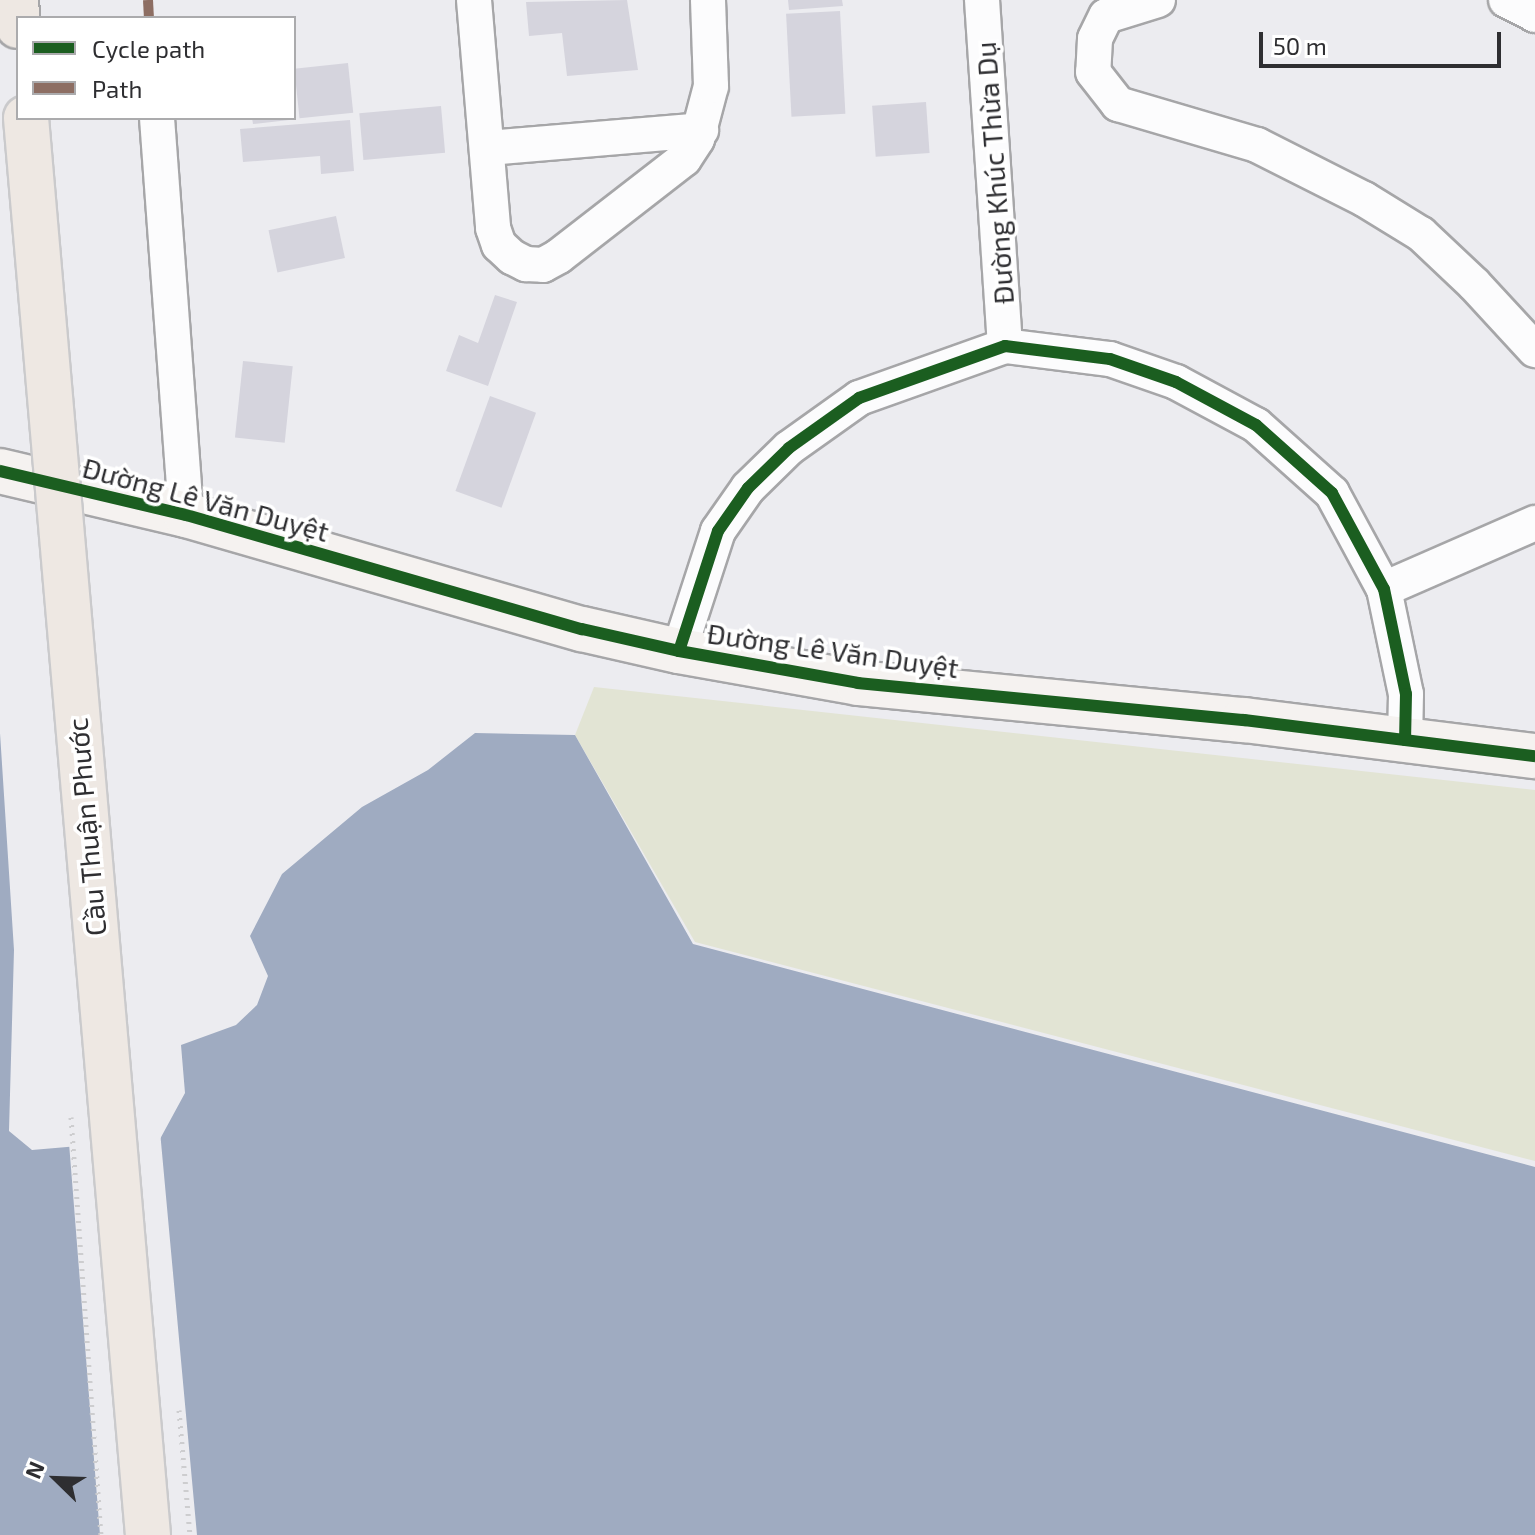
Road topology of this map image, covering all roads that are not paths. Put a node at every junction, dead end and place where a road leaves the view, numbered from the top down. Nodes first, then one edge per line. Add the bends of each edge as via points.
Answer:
1 (474, 0) edge
2 (708, 0) edge
3 (982, 0) edge
4 (1158, 0) edge
5 (1506, 0) edge
6 (1535, 15) edge
7 (26, 120) edge
8 (157, 120) edge
9 (701, 130) junction
10 (488, 148) junction
11 (1005, 346) junction
12 (1535, 350) edge
13 (0, 471) edge
14 (186, 515) junction
15 (1535, 523) edge
16 (1384, 589) junction
17 (679, 651) junction
18 (1405, 740) junction
19 (1535, 756) edge
20 (148, 1535) edge

1 - 10 street
2 - 9 street via 711,86
3 - 11 street, Đường Khúc Thừa Dụ
4 - 12 street via 1106,16 1095,39 1093,72 1118,104 1257,145 1364,199 1421,234
5 - 6 street
7 - 20 main road, Cầu Thuận Phước, bridge
8 - 14 street
9 - 10 street
9 - 10 street via 684,159 543,265 526,264 499,245 493,228
11 - 16 street via 1110,359 1176,382 1256,425 1332,493
11 - 17 street via 859,398 789,448 748,488 718,531
13 - 14 street, Đường Lê Văn Duyệt
14 - 17 street, Đường Lê Văn Duyệt via 582,629
15 - 16 street
16 - 18 street via 1406,694
17 - 18 street, Đường Lê Văn Duyệt via 858,683
18 - 19 street, Đường Lê Văn Duyệt

